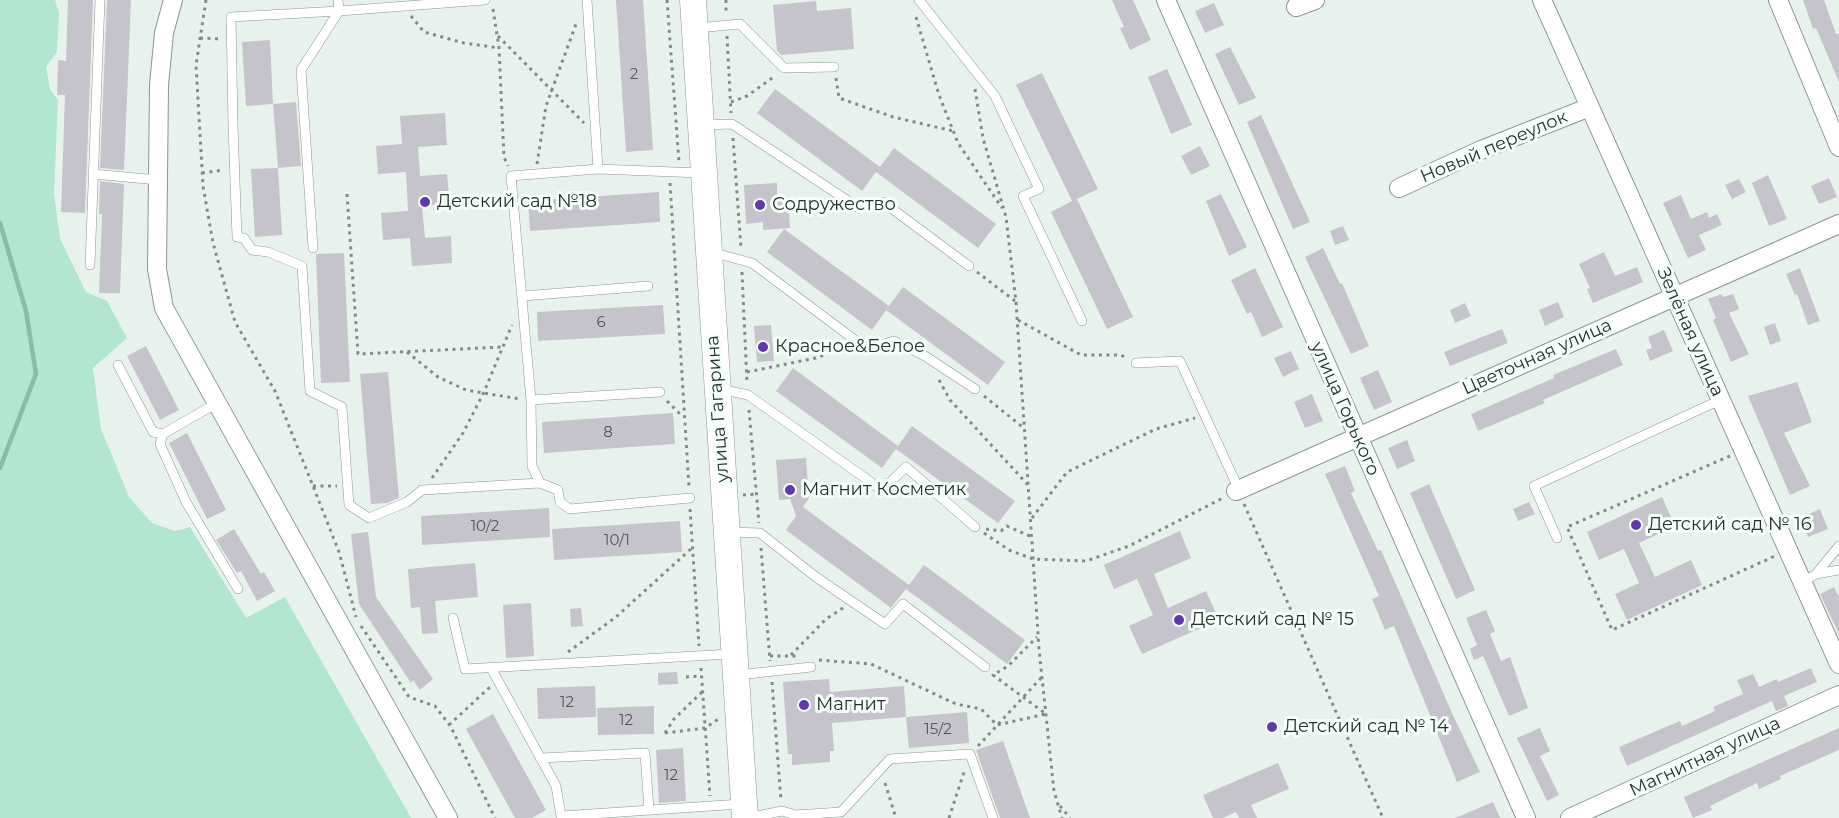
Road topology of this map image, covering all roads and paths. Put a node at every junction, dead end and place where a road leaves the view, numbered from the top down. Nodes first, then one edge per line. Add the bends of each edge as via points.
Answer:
1 (100, 0) edge
2 (173, 0) edge
3 (207, 0) edge
4 (338, 0) edge
5 (485, 0) edge
6 (491, 0) edge
7 (587, 0) edge
8 (667, 0) edge
9 (693, 0) edge
10 (919, 0) edge
11 (1166, 0) edge
12 (1315, 0) edge
13 (1542, 0) edge
14 (1778, 0) edge
15 (403, 6) junction
16 (1296, 8) dead end
17 (339, 11) junction
18 (915, 11) dead end
19 (579, 19) dead end
20 (727, 26) junction
21 (694, 28) junction
22 (497, 35) junction
23 (200, 38) junction
24 (232, 39) junction
25 (499, 48) junction
26 (971, 66) junction
27 (784, 68) junction
28 (834, 68) joint
29 (551, 89) junction
30 (730, 102) junction
31 (1590, 107) junction
32 (732, 124) junction
33 (700, 126) junction
34 (953, 131) junction
35 (596, 135) junction
36 (1839, 147) edge
37 (235, 169) junction
38 (598, 169) junction
39 (202, 173) junction
40 (691, 173) junction
41 (93, 174) junction
42 (536, 174) junction
43 (511, 176) junction
44 (158, 180) junction
45 (1399, 188) dead end
46 (347, 194) dead end
47 (1005, 212) junction
48 (1839, 224) edge
49 (313, 248) dead end
50 (708, 251) junction
51 (742, 260) junction
52 (90, 264) dead end
53 (969, 266) joint
54 (648, 286) dead end
55 (524, 296) junction
56 (1674, 297) junction
57 (1016, 302) junction
58 (1018, 320) junction
59 (1082, 321) dead end
60 (858, 343) junction
61 (502, 347) junction
62 (406, 352) junction
63 (925, 356) junction
64 (1136, 363) joint
65 (118, 365) dead end
66 (747, 372) junction
67 (717, 389) junction
68 (975, 389) joint
69 (660, 392) joint
70 (483, 394) junction
71 (748, 394) junction
72 (531, 400) junction
73 (1720, 400) junction
74 (217, 403) junction
75 (1205, 415) junction
76 (683, 417) dead end
77 (1025, 429) junction
78 (163, 434) junction
79 (1358, 438) junction
80 (1737, 453) dead end
81 (540, 483) junction
82 (313, 486) junction
83 (1029, 486) junction
84 (348, 487) junction
85 (422, 490) junction
86 (1237, 490) junction
87 (690, 498) dead end
88 (1031, 519) junction
89 (975, 526) junction
90 (726, 532) junction
91 (760, 532) junction
92 (1032, 537) junction
93 (1557, 538) dead end
94 (1839, 546) edge
95 (693, 547) dead end
96 (1782, 553) dead end
97 (1033, 559) junction
98 (1839, 570) edge
99 (1810, 578) junction
100 (238, 590) dead end
101 (852, 602) junction
102 (453, 618) dead end
103 (1038, 636) junction
104 (1834, 639) edge
105 (791, 655) junction
106 (770, 656) junction
107 (804, 657) dead end
108 (811, 663) joint
109 (558, 664) junction
110 (735, 664) junction
111 (1839, 664) edge
112 (985, 667) dead end
113 (491, 668) junction
114 (771, 670) junction
115 (701, 676) dead end
116 (686, 677) dead end
117 (1042, 677) junction
118 (498, 680) junction
119 (703, 691) dead end
120 (1839, 695) edge
121 (1023, 698) junction
122 (1046, 714) junction
123 (723, 716) dead end
124 (449, 725) junction
125 (998, 725) junction
126 (970, 754) junction
127 (540, 758) junction
128 (880, 769) junction
129 (1060, 806) junction
130 (649, 810) junction
131 (782, 811) junction
132 (746, 813) edge
133 (589, 816) edge
134 (796, 816) edge
135 (448, 818) edge
136 (495, 818) edge
137 (896, 818) edge
138 (949, 818) edge
139 (993, 818) edge
140 (1062, 818) edge
141 (1070, 818) edge
142 (1383, 818) edge
143 (1526, 818) edge
144 (1570, 818) edge

1 - 41 lane
2 - 44 street via 164,33 159,85
3 - 23 path
4 - 17 lane
5 - 15 lane
6 - 22 path
7 - 35 lane
8 - 40 path
9 - 21 main road, улица Гагарина
10 - 26 lane
11 - 79 street, улица Горького
12 - 16 street
13 - 31 street, Зелёная улица
14 - 36 street
15 - 17 lane
15 - 25 path via 424,32
17 - 24 lane via 231,17
17 - 49 lane via 301,70
18 - 34 path via 922,46
19 - 29 path
20 - 21 lane
20 - 27 lane via 740,24
20 - 30 path
21 - 33 main road, улица Гагарина
22 - 25 path
22 - 29 path
23 - 24 path
23 - 39 path via 196,65
24 - 37 lane
25 - 43 path via 504,157
26 - 47 path via 983,138
26 - 59 lane via 995,96 1039,189 1023,196
27 - 28 lane
27 - 30 path via 747,96
28 - 34 path via 839,98 893,117
29 - 35 path
29 - 42 path via 540,133
30 - 32 path
31 - 45 street, Новый переулок
31 - 56 street, Зелёная улица
32 - 33 lane
32 - 51 path
32 - 53 lane via 857,207 883,202
33 - 40 main road, улица Гагарина
34 - 47 path
35 - 38 lane
37 - 39 path
37 - 84 lane via 237,237 244,238 252,250 302,266 310,391 342,406
38 - 40 lane
38 - 42 lane
39 - 82 path via 213,243 235,322 274,392
40 - 50 main road, улица Гагарина
41 - 44 lane
41 - 52 lane
42 - 43 lane
43 - 55 lane
44 - 74 street via 157,269 164,308
46 - 62 path via 358,354
47 - 57 path
48 - 56 street, Цветочная улица
50 - 51 lane
50 - 67 main road, улица Гагарина
51 - 60 lane via 752,263
51 - 66 path
53 - 57 path
54 - 55 lane
55 - 61 path
55 - 72 lane
56 - 73 street, Зелёная улица
56 - 79 street, Цветочная улица
57 - 58 path
58 - 64 path via 1081,355 1121,355
58 - 77 path
60 - 63 lane via 867,350 894,341
60 - 66 path via 816,358
61 - 62 path
61 - 70 path
62 - 70 path via 438,377
63 - 68 lane
63 - 83 path via 950,400
64 - 75 lane via 1180,361
65 - 78 lane via 153,432
66 - 71 path
67 - 71 lane
67 - 90 main road, улица Гагарина
68 - 77 path
69 - 72 lane
69 - 76 path
70 - 72 path
70 - 85 path via 463,433
71 - 89 lane via 882,490 906,467
71 - 91 path
72 - 81 lane via 532,466
73 - 93 lane via 1534,486
73 - 99 street, Зелёная улица
74 - 78 lane
74 - 135 street
75 - 86 lane
75 - 88 path via 1156,429 1067,472
77 - 83 path
78 - 100 lane via 160,444 186,502
79 - 86 street, Цветочная улица
79 - 143 street, улица Горького
80 - 96 path via 1567,527 1612,630
81 - 85 lane
81 - 87 lane via 558,490 560,502 570,509
82 - 84 path
82 - 124 path via 339,552 357,619 409,697 435,706
83 - 88 path
84 - 85 lane via 349,505 369,518 406,502
86 - 97 path via 1129,546 1086,561
86 - 142 path
88 - 92 path
89 - 92 path via 1001,531 1007,526
89 - 97 path via 1009,550
90 - 91 lane
90 - 110 main road, улица Гагарина
91 - 101 lane
91 - 106 path
92 - 97 path
94 - 99 lane
95 - 109 path
97 - 103 path
98 - 99 lane
99 - 104 street, Зелёная улица
101 - 105 path via 826,619
101 - 112 lane via 885,624 903,604
102 - 113 lane via 465,669
103 - 117 path
103 - 121 path via 1008,666 993,675
104 - 111 street, Зелёная улица
105 - 106 path
105 - 107 path
106 - 114 path
108 - 114 lane
108 - 125 path via 871,664 957,704 981,709
109 - 110 lane
109 - 113 lane
110 - 114 lane
110 - 132 main road, улица Гагарина
113 - 118 lane
114 - 131 path
115 - 116 path
117 - 121 path
117 - 122 path
118 - 124 path
118 - 127 lane
119 - 123 path via 665,733 705,728
120 - 144 street, Магнитная улица
121 - 122 path
121 - 125 path
122 - 125 path
122 - 129 path via 1054,791
124 - 136 path
125 - 126 path
126 - 128 lane via 890,759
126 - 138 path
126 - 139 lane
127 - 130 lane via 645,753
127 - 133 lane via 556,786 561,816
128 - 134 lane via 841,812
128 - 137 path
129 - 140 path
129 - 141 path
130 - 132 lane
130 - 133 lane
131 - 132 lane
131 - 134 lane

